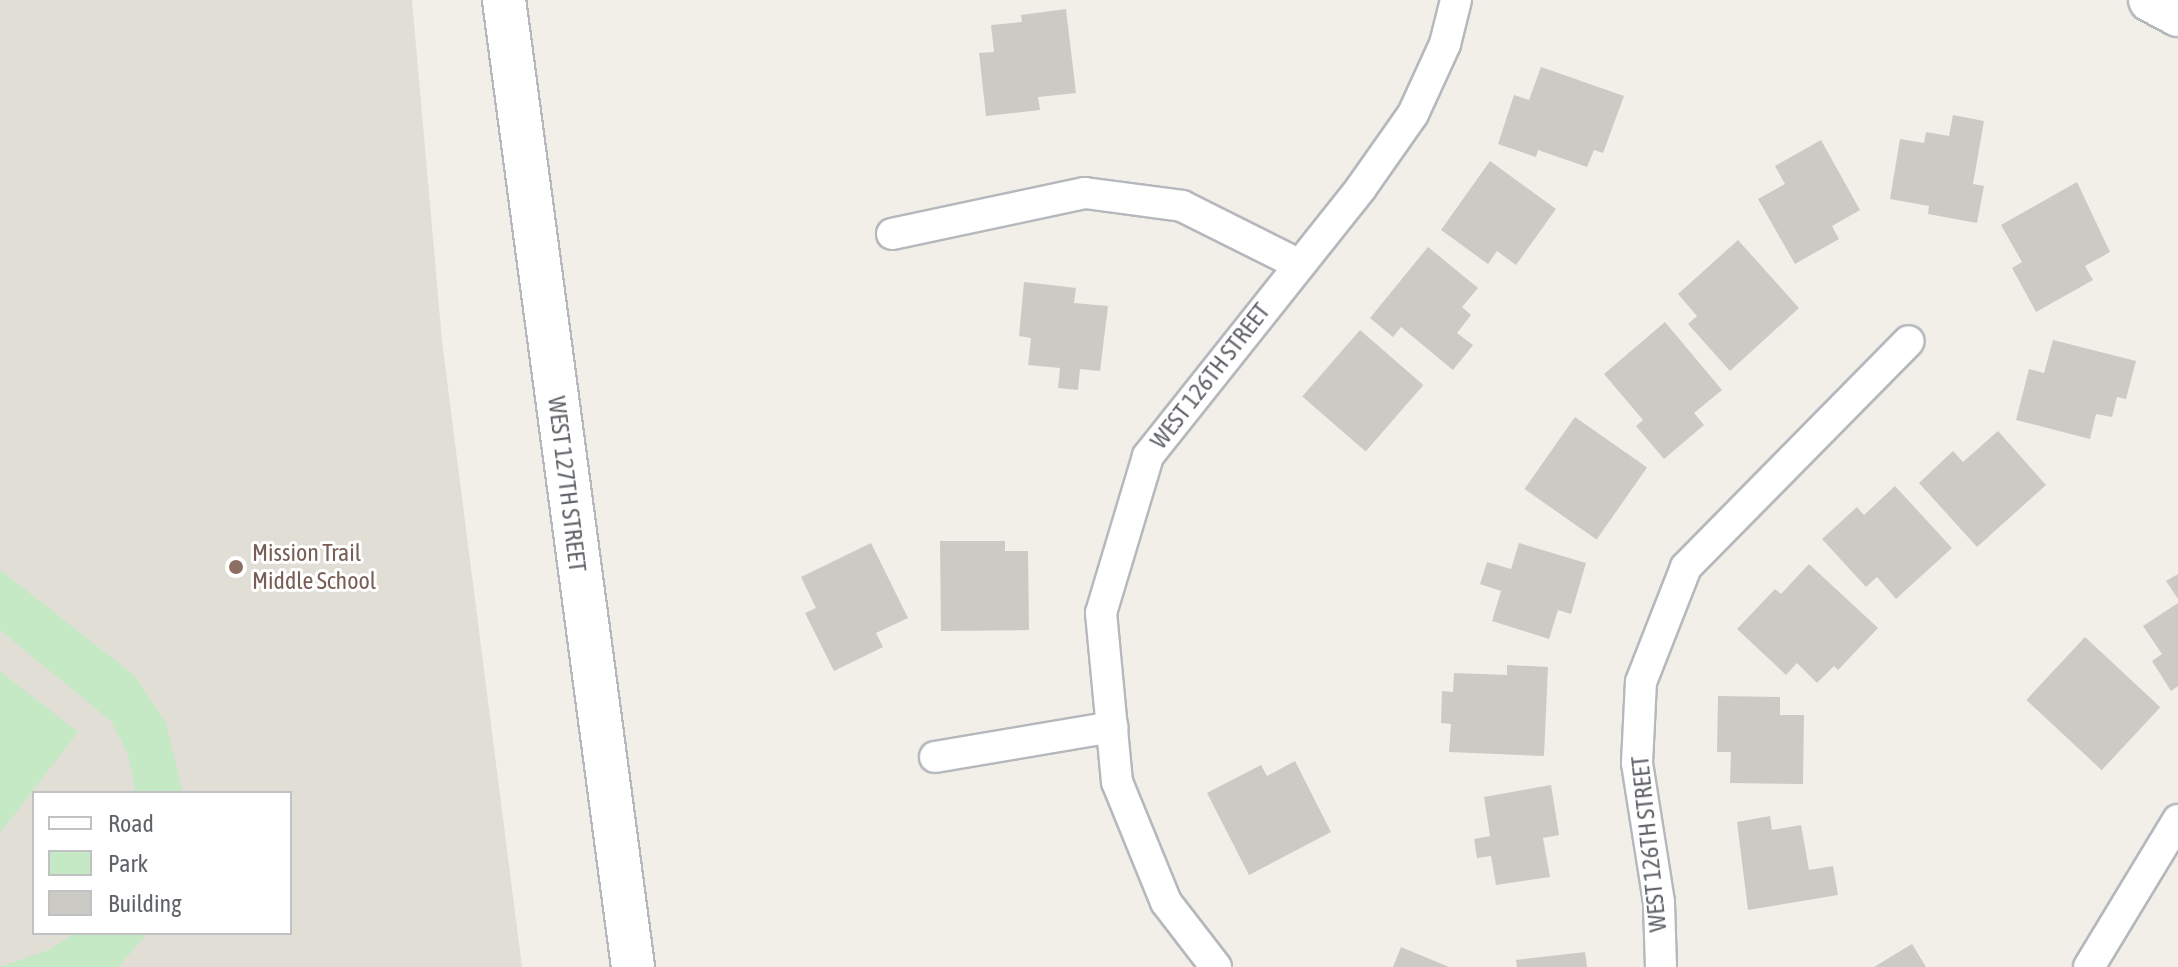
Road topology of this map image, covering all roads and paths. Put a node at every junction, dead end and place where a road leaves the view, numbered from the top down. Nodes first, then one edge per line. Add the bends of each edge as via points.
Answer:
1 (504, 0) edge
2 (1456, 0) edge
3 (2150, 0) edge
4 (2178, 15) edge
5 (892, 234) dead end
6 (1298, 264) junction
7 (1909, 341) dead end
8 (1112, 727) junction
9 (935, 757) dead end
10 (2178, 820) edge
11 (633, 967) edge
12 (1216, 967) edge
13 (1661, 967) edge
14 (2089, 967) edge

1 - 11 street, WEST 127TH STREET
2 - 6 street, WEST 126TH STREET via 1445,44 1413,114
3 - 4 street
5 - 6 street via 1085,193 1182,206
6 - 8 street, WEST 126TH STREET via 1148,456 1101,613
7 - 13 street, WEST 126TH STREET via 1686,567 1641,682 1637,763 1659,902
8 - 9 street
8 - 12 street, WEST 126TH STREET via 1117,782 1166,902
10 - 14 street

